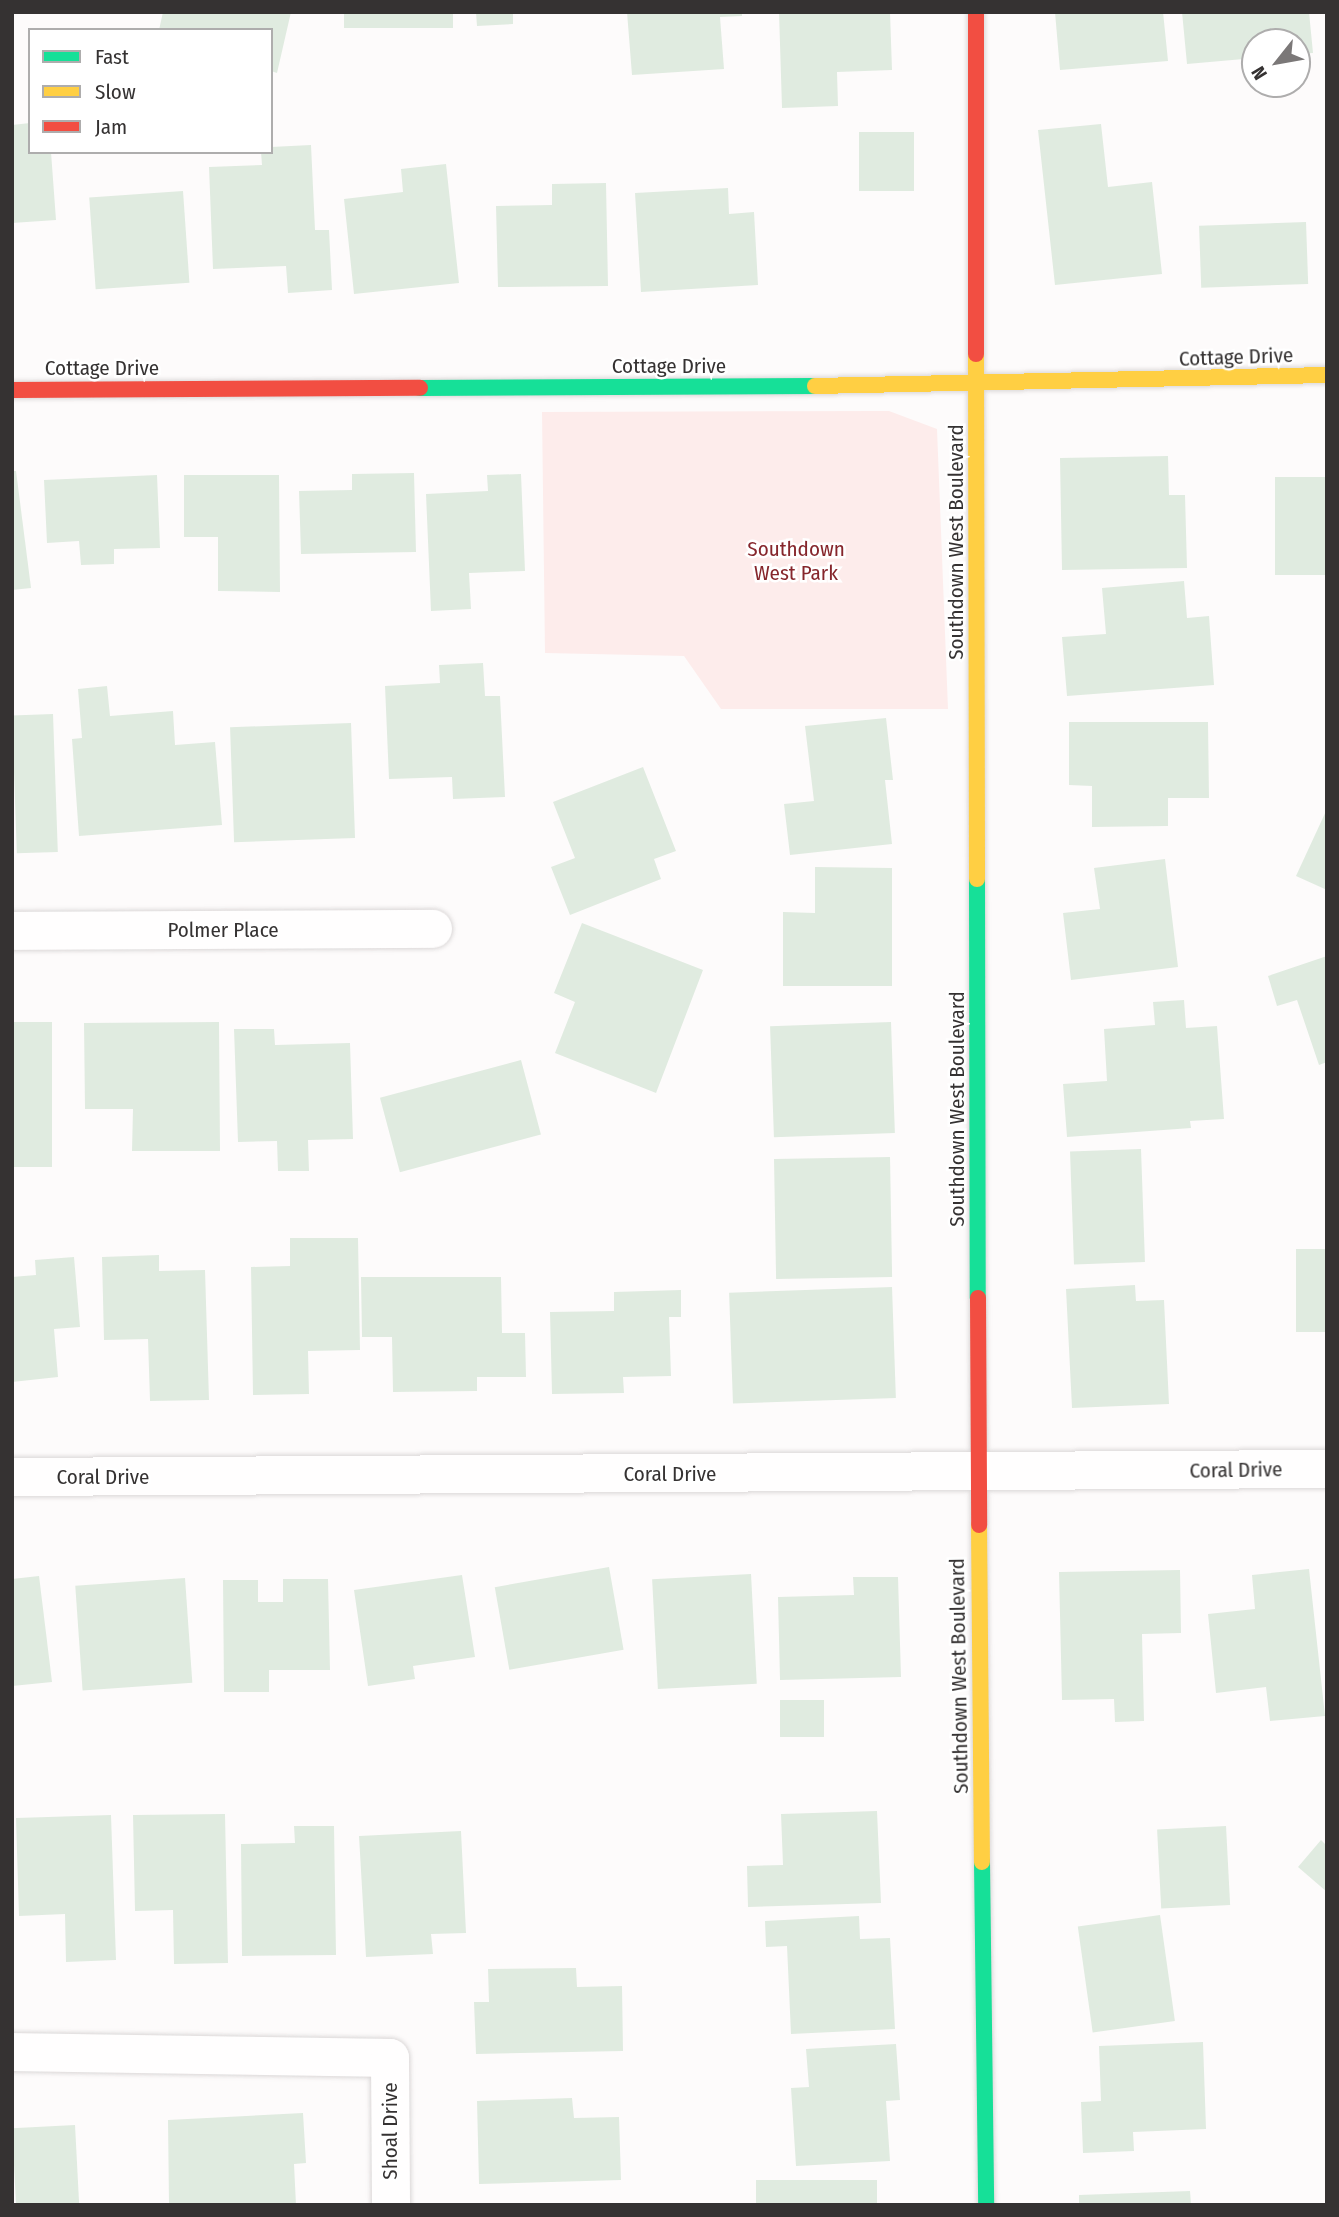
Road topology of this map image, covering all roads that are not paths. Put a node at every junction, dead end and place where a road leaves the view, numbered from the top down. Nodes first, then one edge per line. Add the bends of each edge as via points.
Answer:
1 (976, 12) edge
2 (1327, 375) edge
3 (976, 385) junction
4 (12, 390) edge
5 (433, 929) dead end
6 (12, 931) edge
7 (1327, 1469) edge
8 (978, 1472) junction
9 (12, 1477) edge
10 (12, 2052) edge
11 (391, 2205) edge
12 (986, 2205) edge

1 - 3 street, Southdown West Boulevard
2 - 3 street, Cottage Drive
3 - 4 street, Cottage Drive
3 - 8 street, Southdown West Boulevard
5 - 6 street, Polmer Place
7 - 8 street, Coral Drive
8 - 9 street, Coral Drive
8 - 12 street, Southdown West Boulevard
10 - 11 street, Shoal Drive via 390,2058

